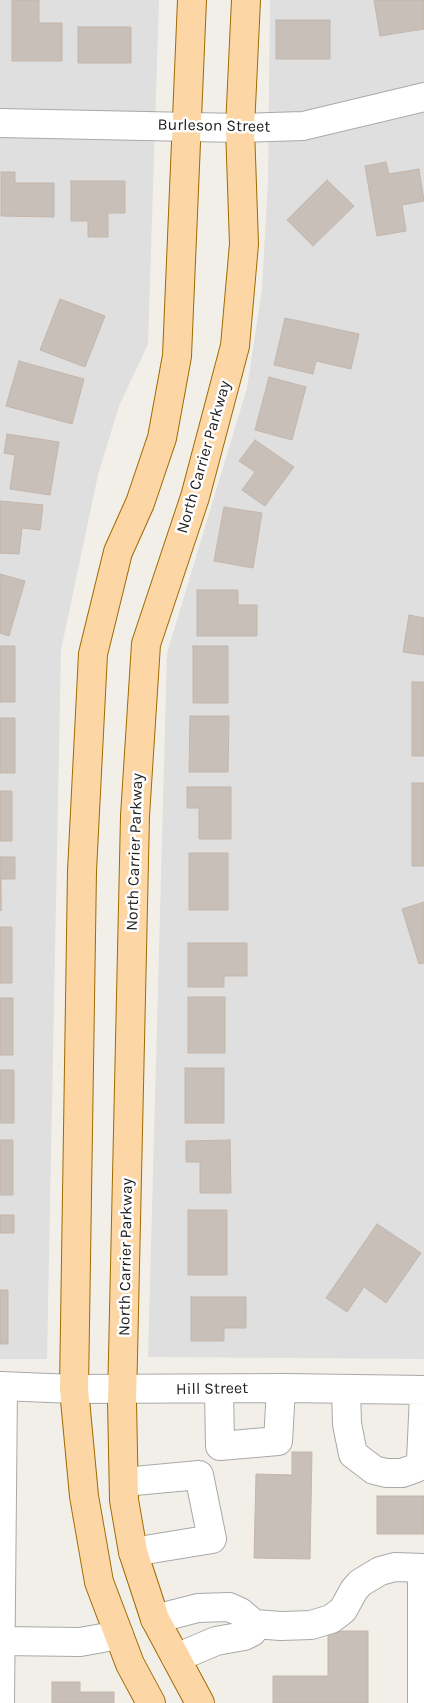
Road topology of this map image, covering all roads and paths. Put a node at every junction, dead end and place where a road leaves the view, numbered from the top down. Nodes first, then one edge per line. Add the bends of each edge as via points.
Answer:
1 (192, 0) edge
2 (246, 0) edge
3 (424, 97) edge
4 (0, 123) edge
5 (187, 126) junction
6 (240, 128) junction
7 (1, 1386) edge
8 (281, 1388) junction
9 (74, 1389) junction
10 (219, 1389) junction
11 (346, 1389) junction
12 (123, 1390) junction
13 (424, 1390) edge
14 (424, 1395) edge
15 (220, 1446) junction
16 (422, 1463) edge
17 (199, 1475) junction
18 (124, 1482) junction
19 (133, 1552) junction
20 (423, 1568) edge
21 (155, 1619) junction
22 (254, 1624) junction
23 (119, 1635) junction
24 (1, 1641) edge
25 (176, 1658) junction
26 (0, 1703) edge
27 (151, 1703) edge
28 (200, 1703) edge
29 (422, 1703) edge

1 - 5 main road
2 - 6 main road, North Carrier Parkway
3 - 6 street, Burleson Street via 303,126
4 - 5 street, Burleson Street
5 - 6 street, Burleson Street
5 - 9 main road via 177,356 169,402 156,456 118,552 93,654 82,871
6 - 12 main road, North Carrier Parkway via 244,244 235,346 195,498 146,644 135,816
7 - 9 street, Hill Street
7 - 24 street
8 - 10 street, Hill Street
8 - 11 street, Hill Street
8 - 15 street via 278,1441
9 - 12 street, Hill Street
9 - 23 main road via 84,1496 98,1582
10 - 12 street, Hill Street
10 - 15 street
11 - 13 street, Hill Street
11 - 16 street via 350,1441 353,1454 359,1460 374,1470 402,1473
12 - 18 main road, North Carrier Parkway
14 - 16 street
15 - 17 street
17 - 18 street
17 - 19 street via 212,1539
18 - 19 main road, North Carrier Parkway
19 - 21 main road, North Carrier Parkway
20 - 22 street via 395,1567 380,1571 360,1583 343,1610 331,1619 311,1625
20 - 29 street
21 - 22 street via 198,1608 229,1607
21 - 25 main road, North Carrier Parkway
22 - 25 street via 252,1632 244,1636 216,1641
23 - 24 street via 80,1642
23 - 27 main road
24 - 26 street
25 - 28 main road, North Carrier Parkway

